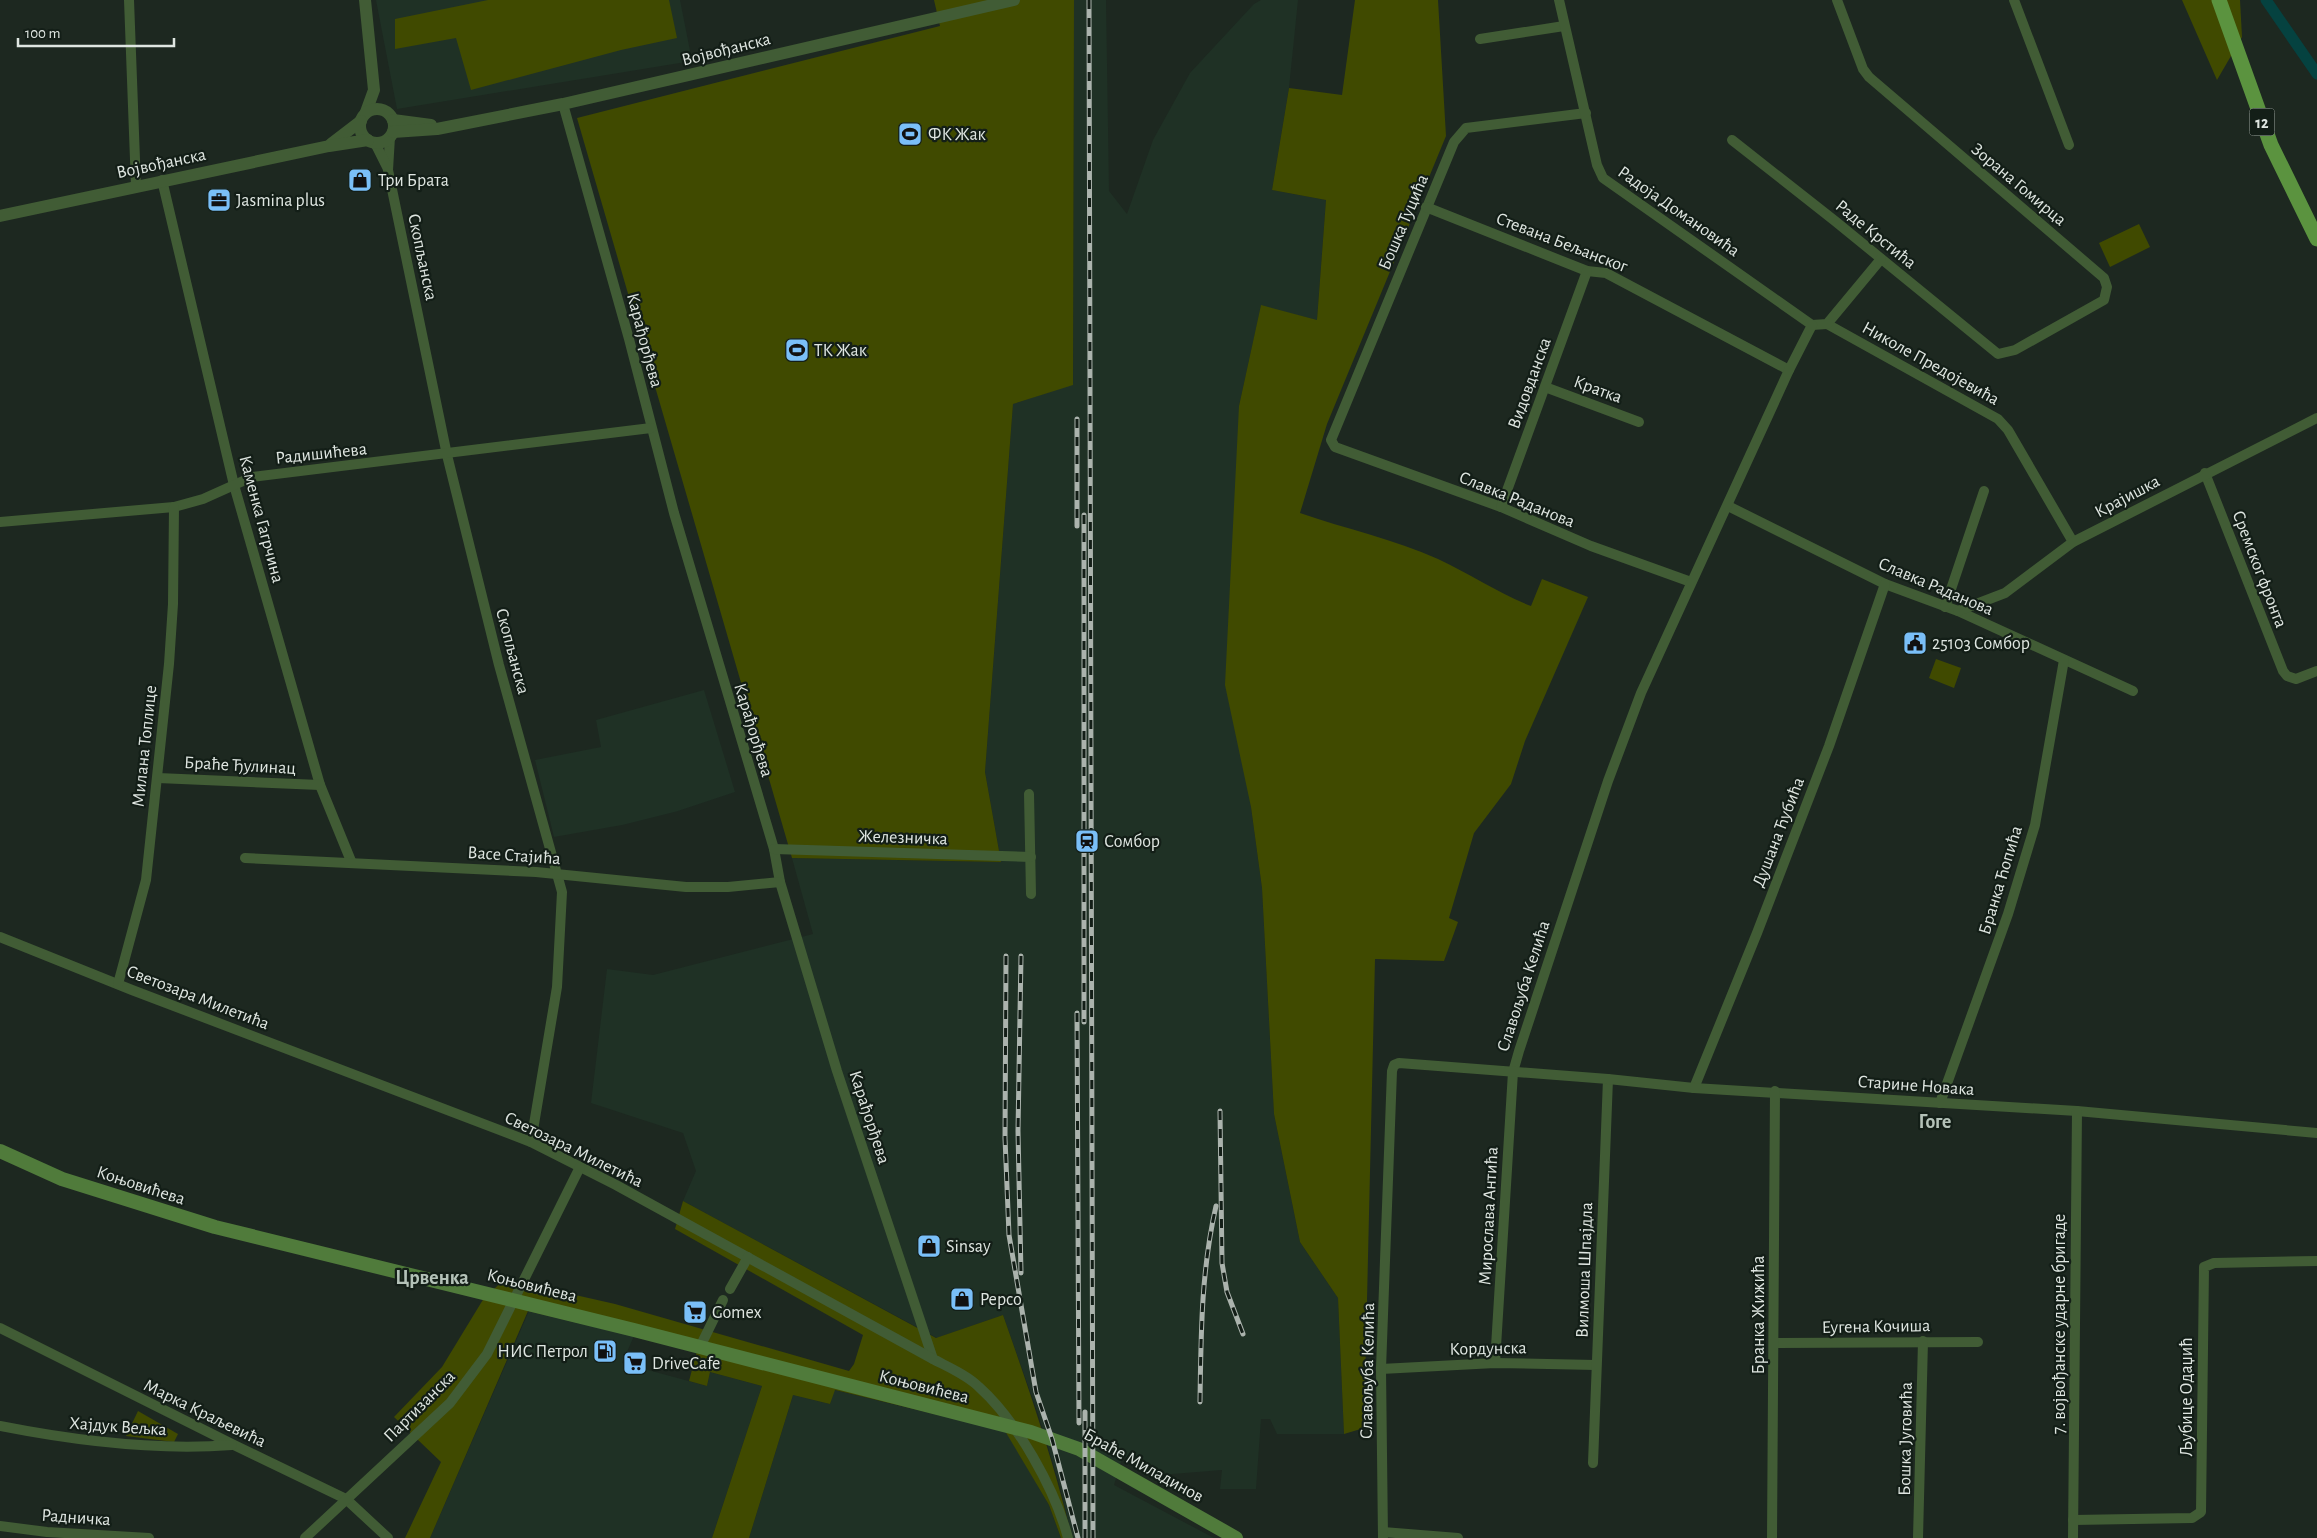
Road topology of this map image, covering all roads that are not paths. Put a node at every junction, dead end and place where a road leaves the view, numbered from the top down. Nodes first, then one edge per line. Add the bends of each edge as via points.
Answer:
1 (129, 0) edge
2 (365, 0) edge
3 (1014, 0) edge
4 (1559, 0) edge
5 (1836, 0) edge
6 (2014, 0) edge
7 (2219, 0) edge
8 (1564, 26) junction
9 (1480, 39) dead end
10 (374, 90) junction
11 (564, 104) junction
12 (1586, 112) junction
13 (364, 117) junction
14 (391, 125) junction
15 (1732, 140) dead end
16 (371, 141) junction
17 (2070, 145) dead end
18 (329, 146) junction
19 (388, 170) junction
20 (162, 180) junction
21 (136, 186) junction
22 (1426, 207) junction
23 (0, 216) edge
24 (2317, 239) edge
25 (1880, 259) junction
26 (1588, 271) junction
27 (1827, 324) junction
28 (1812, 325) junction
29 (1998, 354) joint
30 (1789, 370) junction
31 (1545, 387) junction
32 (2317, 418) edge
33 (1639, 422) dead end
34 (651, 428) junction
35 (1332, 444) joint
36 (447, 455) junction
37 (2206, 474) junction
38 (234, 485) junction
39 (1984, 491) dead end
40 (1501, 506) junction
41 (1728, 506) junction
42 (174, 507) junction
43 (0, 522) edge
44 (2073, 542) junction
45 (1691, 582) junction
46 (1885, 584) junction
47 (1945, 607) junction
48 (1958, 611) junction
49 (2064, 660) junction
50 (2317, 670) edge
51 (2133, 692) dead end
52 (158, 778) junction
53 (320, 785) junction
54 (1029, 794) dead end
55 (774, 849) junction
56 (1031, 857) junction
57 (245, 858) dead end
58 (351, 861) junction
59 (558, 874) junction
60 (780, 882) junction
61 (1031, 894) dead end
62 (0, 937) edge
63 (118, 984) junction
64 (1513, 1072) junction
65 (1608, 1079) junction
66 (1694, 1088) junction
67 (1775, 1091) junction
68 (1940, 1103) junction
69 (2077, 1111) junction
70 (2317, 1133) edge
71 (531, 1142) junction
72 (0, 1151) edge
73 (580, 1167) junction
74 (748, 1257) junction
75 (2317, 1261) edge
76 (730, 1288) dead end
77 (514, 1300) junction
78 (724, 1300) dead end
79 (0, 1328) edge
80 (1924, 1341) junction
81 (1978, 1342) dead end
82 (1774, 1344) junction
83 (700, 1347) junction
84 (933, 1359) junction
85 (1495, 1363) junction
86 (1596, 1364) junction
87 (1381, 1369) junction
88 (0, 1426) edge
89 (1013, 1427) junction
90 (1031, 1432) joint
91 (234, 1445) junction
92 (1593, 1463) dead end
93 (346, 1499) junction
94 (2074, 1520) junction
95 (0, 1526) edge
96 (1383, 1535) edge
97 (150, 1538) edge
98 (305, 1538) edge
99 (388, 1538) edge
100 (1068, 1538) edge
101 (1236, 1538) edge
102 (1458, 1538) edge
103 (1772, 1538) edge
104 (1918, 1538) edge
105 (2073, 1538) edge

1 - 21 street
2 - 10 street
3 - 11 street, Војвођанска
4 - 8 street, Радоја Домановића
5 - 29 street, Зорана Гомирца via 1869,78 2104,278 2107,287 2104,300 2015,350
6 - 17 street
7 - 24 main road, 12 via 2272,145
8 - 9 street
8 - 12 street, Радоја Домановића
10 - 13 street
10 - 14 street
11 - 14 street, Војвођанска via 431,130
11 - 34 street, Карађорђева
12 - 22 street, Бошка Туцића via 1466,128 1454,142
12 - 28 street, Радоја Домановића via 1603,178
13 - 14 street via 376,108
13 - 16 street via 361,132
13 - 18 street, Војвођанска
14 - 16 street via 383,142
14 - 19 street, Скопљанска
15 - 25 street, Раде Крстића
16 - 18 street, Војвођанска
16 - 19 street, Скопљанска
18 - 20 street, Војвођанска
19 - 36 street, Скопљанска
20 - 21 street, Војвођанска
20 - 38 street, Каменка Гагрчина
21 - 23 street, Војвођанска
22 - 26 street, Стевана Бељанског
22 - 35 street, Бошка Туцића
25 - 27 street
25 - 29 street, Раде Крстића
26 - 30 street, Стевана Бељанског via 1606,273
26 - 31 street, Видовданска
27 - 28 street
27 - 44 street, Николе Предојевића via 1998,419 2008,430
28 - 30 street
30 - 41 street
31 - 33 street, Кратка
31 - 40 street, Видовданска
32 - 37 street, Крајишка
34 - 36 street, Радишићева
34 - 55 street, Карађорђева
35 - 40 street, Славка Раданова
36 - 38 street, Радишићева via 252,477
36 - 59 street, Скопљанска via 499,665
37 - 44 street, Крајишка
37 - 50 street, Сремског фронта via 2283,671 2287,676 2302,678
38 - 42 street, Радишићева via 195,502
38 - 53 street, Каменка Гагрчина
39 - 47 street
40 - 45 street, Славка Раданова via 1591,546
41 - 45 street
41 - 46 street, Славка Раданова
42 - 43 street, Радишићева
42 - 52 street, Милана Топлице via 172,621
44 - 48 street, Крајишка via 2005,593
45 - 64 street, Славољуба Келића via 1641,693 1608,781
46 - 47 street, Славка Раданова
46 - 66 street, Душана Ћубића via 1829,746
47 - 48 street, Славка Раданова
48 - 49 street, Славка Раданова
49 - 51 street, Славка Раданова
49 - 68 street, Бранка Ћопића via 2035,825 2008,914
52 - 53 street, Браће Ђулинац
52 - 63 street, Милана Топлице via 143,900
53 - 58 street, Каменка Гагрчина
54 - 56 street
55 - 56 street, Железничка
55 - 60 street, Карађорђева
56 - 61 street
57 - 58 street, Васе Стајића
58 - 59 street, Васе Стајића
59 - 60 street, Васе Стајића via 686,887
59 - 71 street, Скопљанска via 562,892 557,987
60 - 84 street, Карађорђева via 837,1071
62 - 63 street, Светозара Милетића
63 - 71 street, Светозара Милетића
64 - 65 street, Старине Новака
64 - 85 street, Мирослава Антића
64 - 87 street, Славољуба Келића via 1394,1065
65 - 66 street, Старине Новака
65 - 86 street, Вилмоша Шпајдла
66 - 67 street, Старине Новака
67 - 68 street, Старине Новака
67 - 82 street, Бранка Жижића
68 - 69 street, Старине Новака
69 - 70 street, Старине Новака
69 - 94 street, 7. војвођанске ударне бригаде
71 - 73 street, Светозара Милетића
72 - 77 main road, Коњовићева via 62,1180 206,1225
73 - 74 street, Светозара Милетића
73 - 77 street, Партизанска
74 - 76 street
74 - 84 street, Светозара Милетића
75 - 94 street, Љубице Одаџић via 2214,1263 2204,1267 2201,1512 2192,1518
77 - 83 main road, Коњовићева
77 - 93 street, Партизанска via 487,1354 464,1387
78 - 83 street
79 - 91 street, Марка Краљевића
80 - 81 street, Еугена Кочиша
80 - 82 street, Еугена Кочиша
80 - 104 street, Бошка Југовића
82 - 103 street, Бранка Жижића
83 - 89 main road, Коњовићева
84 - 89 street, Светозара Милетића via 979,1386
85 - 86 street, Кордунска
85 - 87 street, Кордунска
86 - 92 street, Вилмоша Шпајдла
87 - 96 street, Славољуба Келића
88 - 91 street, Хајдук Вељка via 59,1438 197,1448
89 - 90 main road, Коњовићева
89 - 100 street, Светозара Милетића via 1050,1488
90 - 101 main road, Браће Миладинов via 1079,1449
91 - 93 street, Марка Краљевића
93 - 98 street, Партизанска
93 - 99 street, Марка Краљевића
94 - 105 street, 7. војвођанске ударне бригаде
95 - 97 street, Радничка
96 - 102 street

